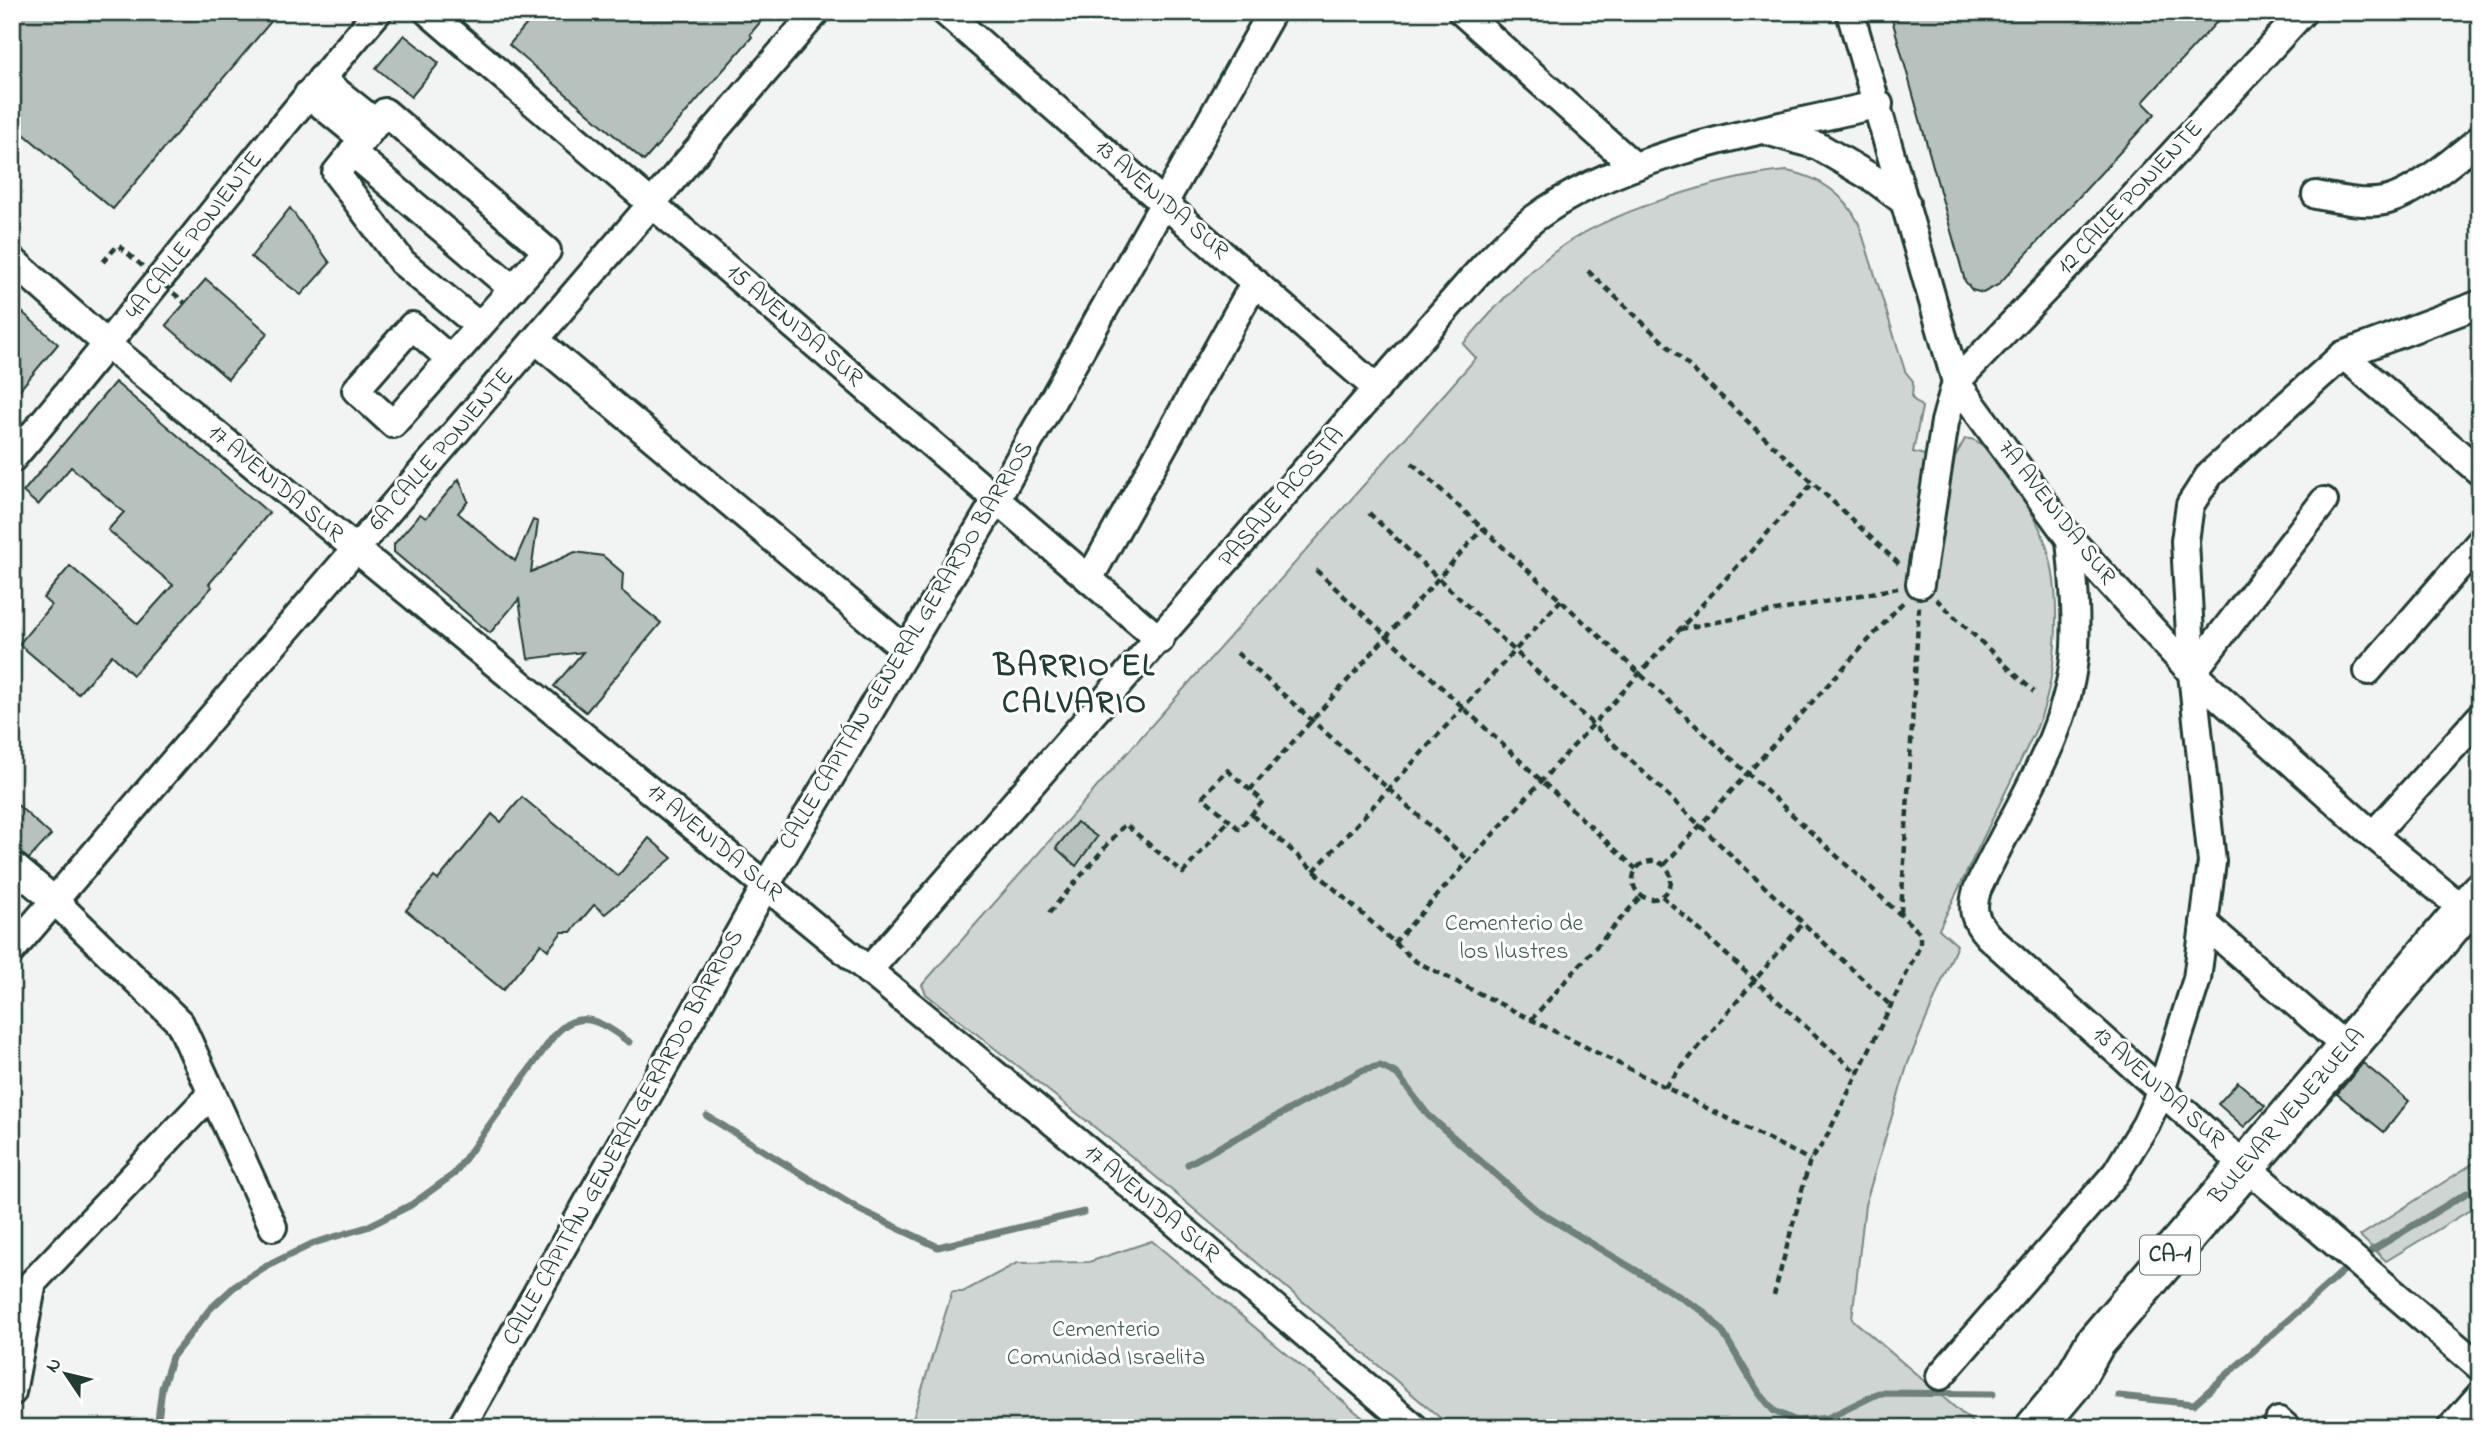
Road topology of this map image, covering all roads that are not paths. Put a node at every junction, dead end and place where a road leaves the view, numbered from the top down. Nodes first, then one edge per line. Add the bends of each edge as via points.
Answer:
1 (378, 12) edge
2 (428, 12) edge
3 (816, 12) edge
4 (944, 12) edge
5 (1272, 12) edge
6 (1462, 12) edge
7 (1850, 12) edge
8 (2303, 12) edge
9 (314, 86) junction
10 (1879, 104) junction
11 (1768, 131) junction
12 (364, 138) junction
13 (2480, 139) edge
14 (1633, 165) junction
15 (2316, 195) dead end
16 (1164, 203) junction
17 (1906, 203) junction
18 (653, 206) junction
19 (12, 260) edge
20 (1255, 282) junction
21 (513, 289) junction
22 (2480, 304) edge
23 (479, 326) junction
24 (537, 341) junction
25 (109, 346) junction
26 (2343, 355) junction
27 (450, 359) dead end
28 (1956, 382) junction
29 (1377, 389) junction
30 (12, 459) edge
31 (2480, 472) edge
32 (996, 500) junction
33 (2325, 501) dead end
34 (2070, 539) junction
35 (2480, 542) edge
36 (355, 550) junction
37 (1089, 579) junction
38 (1920, 584) road end
39 (1160, 640) junction
40 (906, 650) junction
41 (2368, 671) dead end
42 (2192, 673) junction
43 (2480, 717) edge
44 (2373, 835) junction
45 (12, 865) edge
46 (766, 885) junction
47 (55, 901) junction
48 (2474, 909) edge
49 (2204, 923) junction
50 (12, 950) edge
51 (868, 971) junction
52 (2347, 1048) junction
53 (2161, 1091) junction
54 (212, 1093) junction
55 (2245, 1166) junction
56 (273, 1227) dead end
57 (2095, 1343) junction
58 (2480, 1367) edge
59 (1940, 1376) dead end
60 (12, 1392) edge
61 (2480, 1395) edge
62 (461, 1428) edge
63 (1415, 1428) edge
64 (2008, 1428) edge
65 (2035, 1428) edge
66 (2451, 1428) edge

1 - 9 street, 4A CALLE PONIENTE
2 - 18 street, 15 AVENIDA SUR
3 - 18 street, 6A CALLE PONIENTE
4 - 16 street, 13 AVENIDA SUR
5 - 16 street, CALLE CAPITÁN GENERAL GERARDO BARRIOS
6 - 14 street
7 - 10 street, 7A AVENIDA SUR
8 - 28 street, 12 CALLE PONIENTE
9 - 12 street
9 - 25 street, 4A CALLE PONIENTE
10 - 11 street, PASAJE ACOSTA
10 - 17 street, 7A AVENIDA SUR
11 - 14 street, PASAJE ACOSTA
11 - 17 street via 1818,146
12 - 21 street
12 - 21 street via 385,112 547,251
12 - 23 street via 335,173 402,262
13 - 15 street via 2433,176 2387,200
14 - 29 street, PASAJE ACOSTA via 1559,202 1515,234
16 - 20 street, 13 AVENIDA SUR
16 - 32 street, CALLE CAPITÁN GENERAL GERARDO BARRIOS
17 - 28 street, 7A AVENIDA SUR
18 - 24 street, 6A CALLE PONIENTE
18 - 32 street, 15 AVENIDA SUR
19 - 25 street, 17 AVENIDA SUR
20 - 29 street, 13 AVENIDA SUR
20 - 37 street
21 - 23 street
22 - 26 street
23 - 27 street
24 - 36 street, 6A CALLE PONIENTE
24 - 40 street
25 - 30 street, 4A CALLE PONIENTE
25 - 36 street, 17 AVENIDA SUR
26 - 31 street
26 - 42 street via 2210,474 2190,505 2185,541
28 - 34 street, 7A AVENIDA SUR
28 - 38 street via 1945,422
29 - 39 street, PASAJE ACOSTA
32 - 37 street, 15 AVENIDA SUR
32 - 40 street, CALLE CAPITÁN GENERAL GERARDO BARRIOS
33 - 42 street
34 - 42 street, 7A AVENIDA SUR
34 - 53 street, 13 AVENIDA SUR via 2075,636 2067,691 2048,748 1977,891 1973,911 1988,936
35 - 41 street
36 - 46 street, 17 AVENIDA SUR
36 - 47 street, 6A CALLE PONIENTE
37 - 39 street, 15 AVENIDA SUR
39 - 51 street, PASAJE ACOSTA
40 - 46 street, CALLE CAPITÁN GENERAL GERARDO BARRIOS
42 - 44 street, 7A AVENIDA SUR
42 - 49 street via 2212,862
43 - 44 street
44 - 48 street, 7A AVENIDA SUR
45 - 47 street
46 - 51 street, 17 AVENIDA SUR
46 - 62 street, CALLE CAPITÁN GENERAL GERARDO BARRIOS
47 - 50 street, 6A CALLE PONIENTE
47 - 54 street via 180,1023
48 - 52 highway, BULEVAR VENEZUELA / CA-1
49 - 52 street
49 - 53 street via 2197,979
51 - 63 street, 17 AVENIDA SUR via 1160,1210
52 - 55 highway, BULEVAR VENEZUELA / CA-1
53 - 55 street, 13 AVENIDA SUR
53 - 59 street via 2116,1173
54 - 56 street
54 - 60 street via 33,1282
55 - 57 highway, BULEVAR VENEZUELA / CA-1
55 - 58 street, 13 AVENIDA SUR
57 - 64 highway, BULEVAR VENEZUELA / CA-1 via 2059,1370
57 - 65 highway, BULEVAR VENEZUELA / CA-1 via 2071,1385
61 - 66 street

